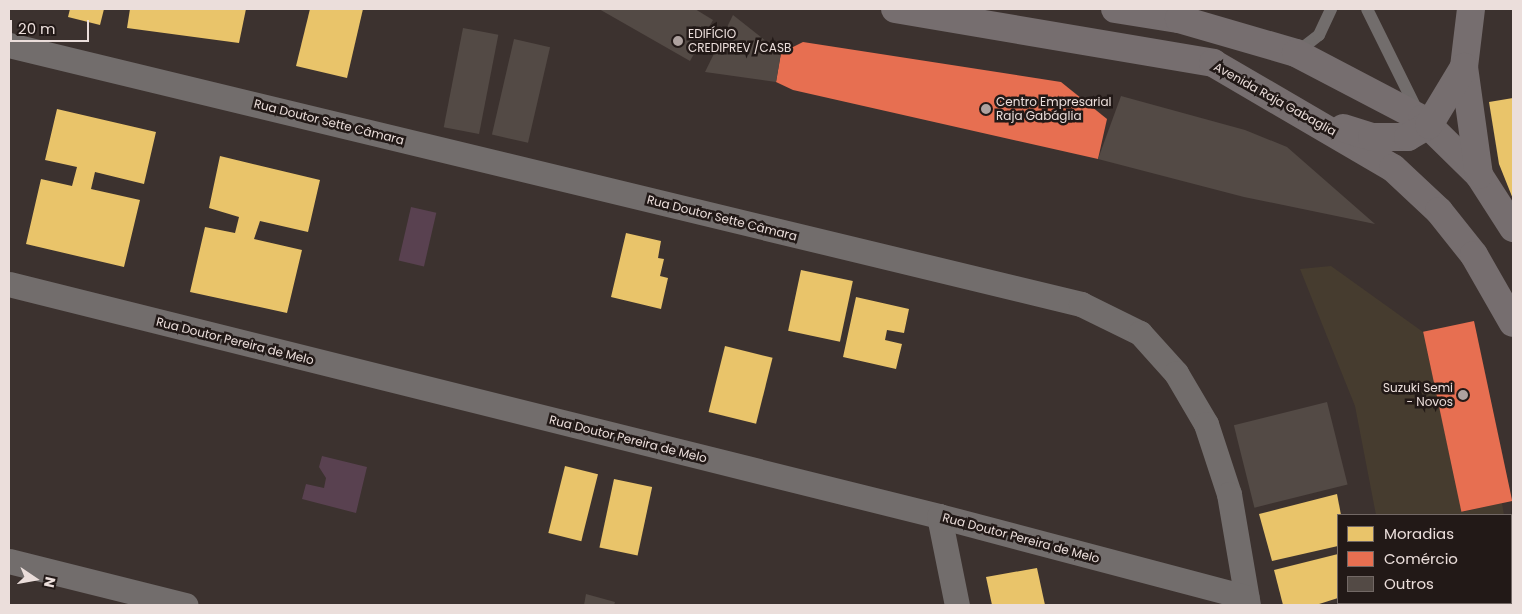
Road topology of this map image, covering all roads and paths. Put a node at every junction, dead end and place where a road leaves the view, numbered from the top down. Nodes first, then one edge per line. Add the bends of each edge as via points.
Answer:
1 (895, 9) edge
2 (1115, 9) edge
3 (1331, 9) edge
4 (1367, 9) edge
5 (1471, 9) edge
6 (9, 45) edge
7 (1296, 53) junction
8 (1464, 67) junction
9 (1311, 118) junction
10 (1426, 122) junction
11 (1479, 175) junction
12 (1513, 228) edge
13 (9, 284) edge
14 (1513, 323) edge
15 (939, 516) junction
16 (9, 561) edge
17 (1247, 601) edge
18 (186, 605) edge
19 (956, 605) edge

1 - 9 main road, Avenida Raja Gabaglia via 1213,63
2 - 7 main road via 1179,19
3 - 7 lane via 1318,35
4 - 10 lane
5 - 8 main road
6 - 17 street, Rua Doutor Sette Câmara via 1080,304 1140,333 1176,373 1206,424 1229,494
7 - 10 main road
8 - 10 main road
8 - 11 main road
9 - 10 main road via 1372,137 1408,137
9 - 14 main road, Avenida Raja Gabaglia via 1393,168 1438,211 1474,255
10 - 11 main road
11 - 12 main road
13 - 15 street, Rua Doutor Pereira de Melo
15 - 17 street, Rua Doutor Pereira de Melo
15 - 19 street
16 - 18 street

